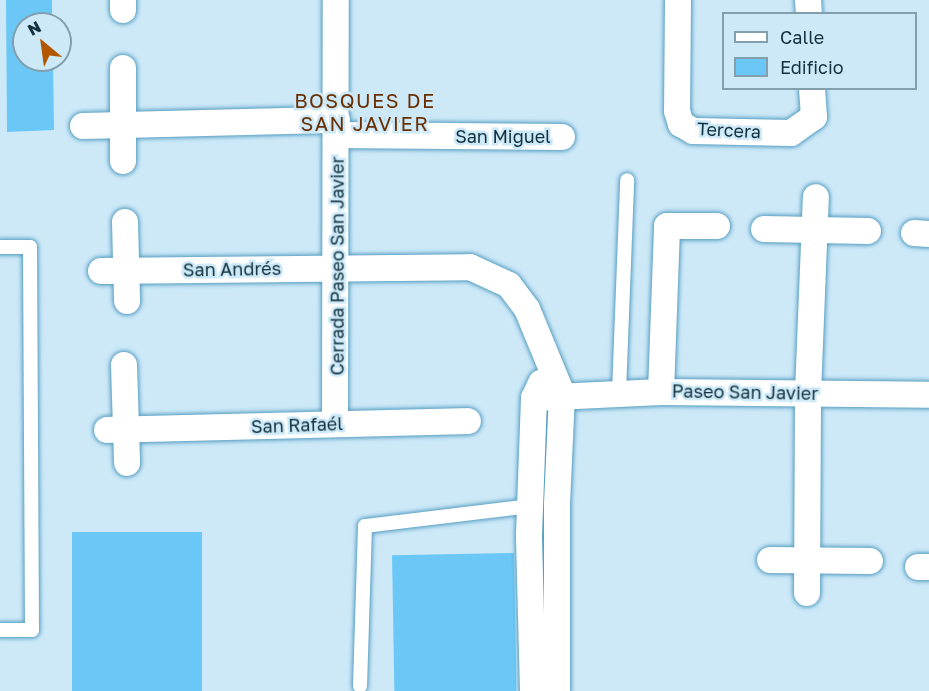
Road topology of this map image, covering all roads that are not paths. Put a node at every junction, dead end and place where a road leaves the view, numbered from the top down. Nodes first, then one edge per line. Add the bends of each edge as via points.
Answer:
1 (336, 0) edge
2 (678, 0) edge
3 (123, 68) dead end
4 (812, 90) edge
5 (124, 125) junction
6 (83, 126) dead end
7 (337, 128) junction
8 (562, 137) dead end
9 (123, 161) dead end
10 (627, 180) dead end
11 (816, 197) dead end
12 (125, 222) dead end
13 (717, 226) dead end
14 (764, 229) dead end
15 (814, 229) junction
16 (868, 231) dead end
17 (0, 247) edge
18 (338, 268) junction
19 (101, 271) dead end
20 (127, 271) junction
21 (128, 301) dead end
22 (124, 365) dead end
23 (549, 367) junction
24 (661, 392) junction
25 (619, 393) junction
26 (808, 393) junction
27 (562, 394) junction
28 (929, 395) edge
29 (534, 398) junction
30 (468, 421) dead end
31 (335, 424) junction
32 (117, 430) junction
33 (127, 462) dead end
34 (530, 506) junction
35 (770, 560) dead end
36 (806, 560) junction
37 (870, 561) dead end
38 (557, 566) junction
39 (530, 568) junction
40 (807, 593) dead end
41 (0, 630) edge
42 (360, 686) dead end
43 (533, 691) edge
44 (556, 691) edge

1 - 7 street, Cerrada Paseo San Javier
2 - 4 street, Tercera via 677,111 681,124 693,131 791,133 814,117
3 - 5 street
5 - 6 street, San Miguel
5 - 7 street, San Miguel
5 - 9 street
7 - 8 street, San Miguel
7 - 18 street, Cerrada Paseo San Javier
10 - 25 lane
11 - 15 street
12 - 20 street
13 - 24 street via 667,226
14 - 15 street
15 - 16 street
15 - 26 street
17 - 41 lane via 30,247 32,630
18 - 20 street, San Andrés
18 - 23 street via 470,267 509,285 527,309
18 - 31 street, Cerrada Paseo San Javier
19 - 20 street, San Andrés
20 - 21 street
22 - 32 street
23 - 27 street
23 - 29 street
24 - 25 street, Paseo San Javier
24 - 26 street, Paseo San Javier
25 - 27 street, Paseo San Javier
26 - 28 street, Paseo San Javier
26 - 36 street
27 - 29 street, Paseo San Javier
27 - 38 street
29 - 34 street
30 - 31 street, San Rafaél
31 - 32 street, San Rafaél
32 - 33 street
34 - 39 street
34 - 42 lane via 365,526
35 - 36 street
36 - 37 street
36 - 40 street
38 - 39 street
38 - 44 street
39 - 43 street

